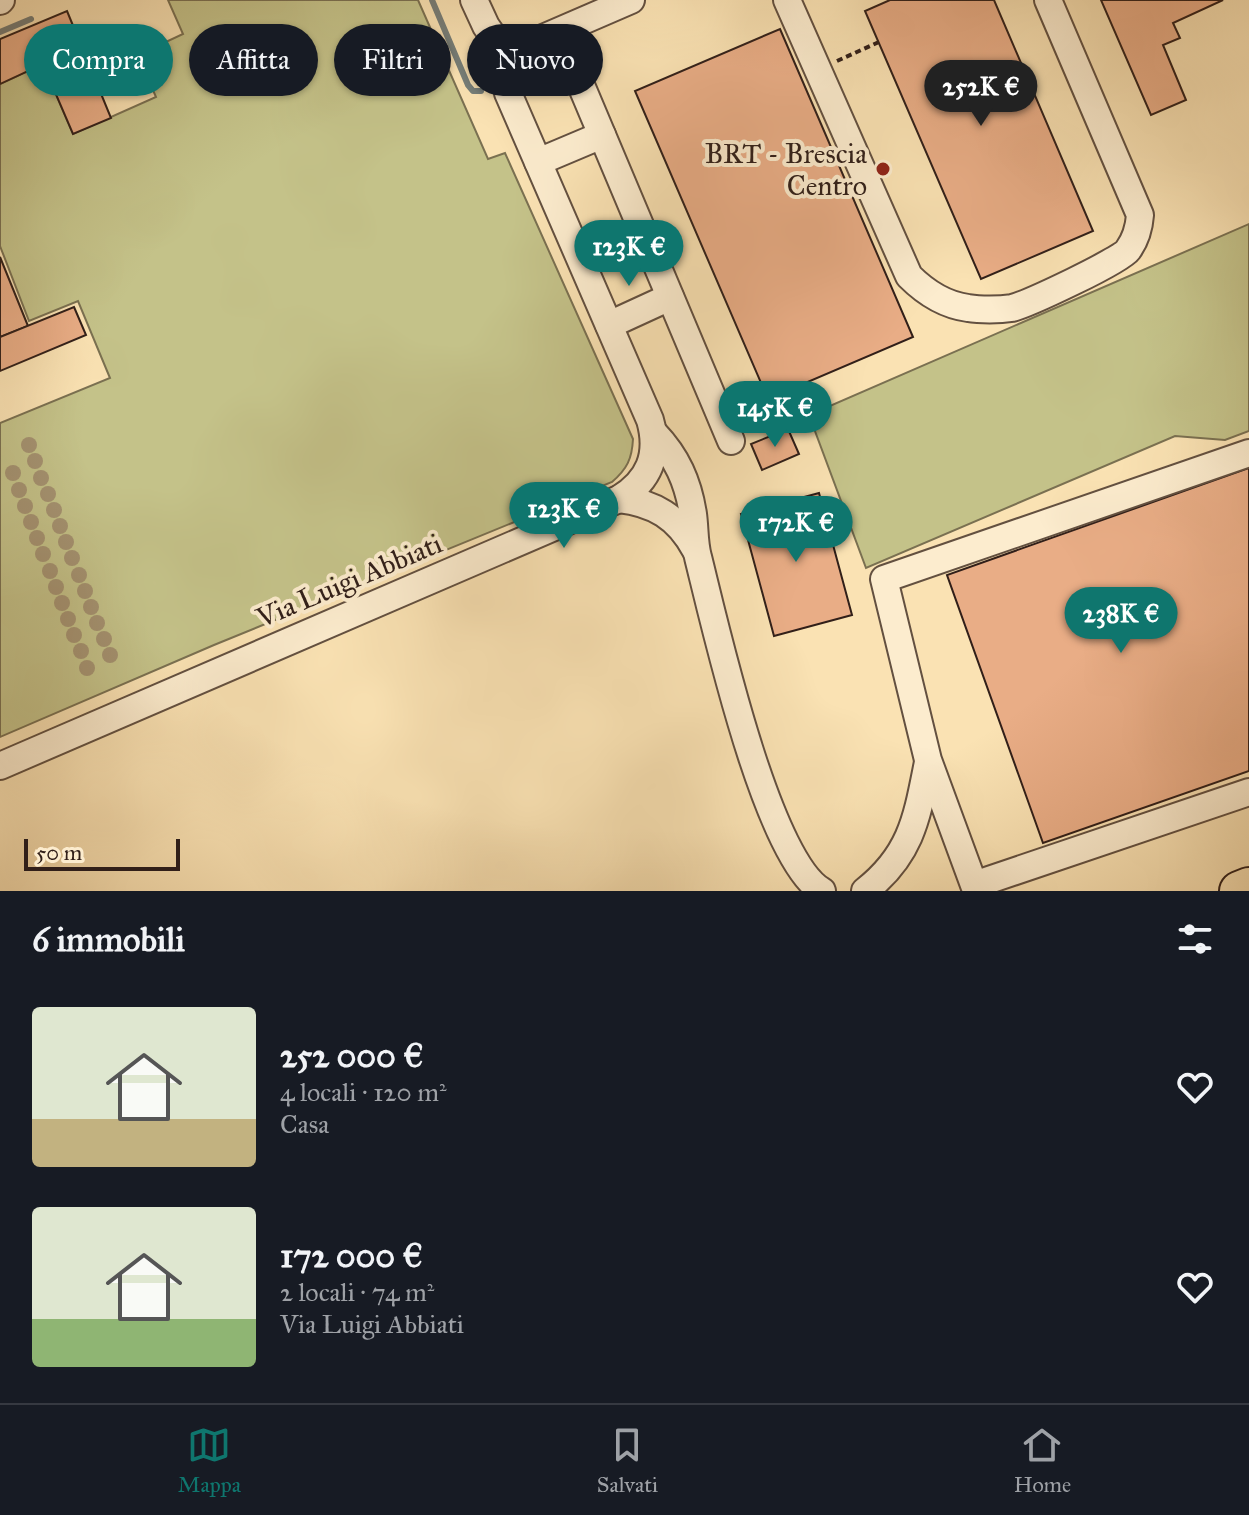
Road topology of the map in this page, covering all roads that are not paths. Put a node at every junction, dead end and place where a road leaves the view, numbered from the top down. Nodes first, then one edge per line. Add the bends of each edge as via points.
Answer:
1 (474, 0) edge
2 (631, 0) edge
3 (787, 0) edge
4 (1048, 0) edge
5 (485, 24) edge
6 (576, 24) edge
7 (509, 96) edge
8 (586, 96) edge
9 (602, 135) junction
10 (538, 162) junction
11 (670, 297) junction
12 (609, 325) junction
13 (654, 433) junction
14 (731, 441) dead end
15 (1249, 453) edge
16 (619, 499) junction
17 (697, 552) junction
18 (928, 760) junction
19 (0, 766) edge
20 (1249, 792) edge
21 (1249, 887) edge
22 (822, 891) edge
23 (865, 891) edge
24 (1239, 891) edge

1 - 5 street
2 - 6 street
3 - 4 street via 909,276 948,303 969,308 1012,308 1108,265 1127,252 1138,231 1140,215
7 - 10 street
8 - 9 street
9 - 10 street
9 - 11 street
10 - 12 street
11 - 12 street
11 - 14 street
12 - 13 street
13 - 16 street, Via Luigi Abbiati via 652,465 633,491
13 - 17 street via 685,480
15 - 18 street via 884,579
16 - 17 street via 667,514
16 - 19 street, Via Luigi Abbiati
17 - 22 street via 772,814 799,869
18 - 20 street via 974,885
18 - 23 street via 907,843
21 - 24 highway

